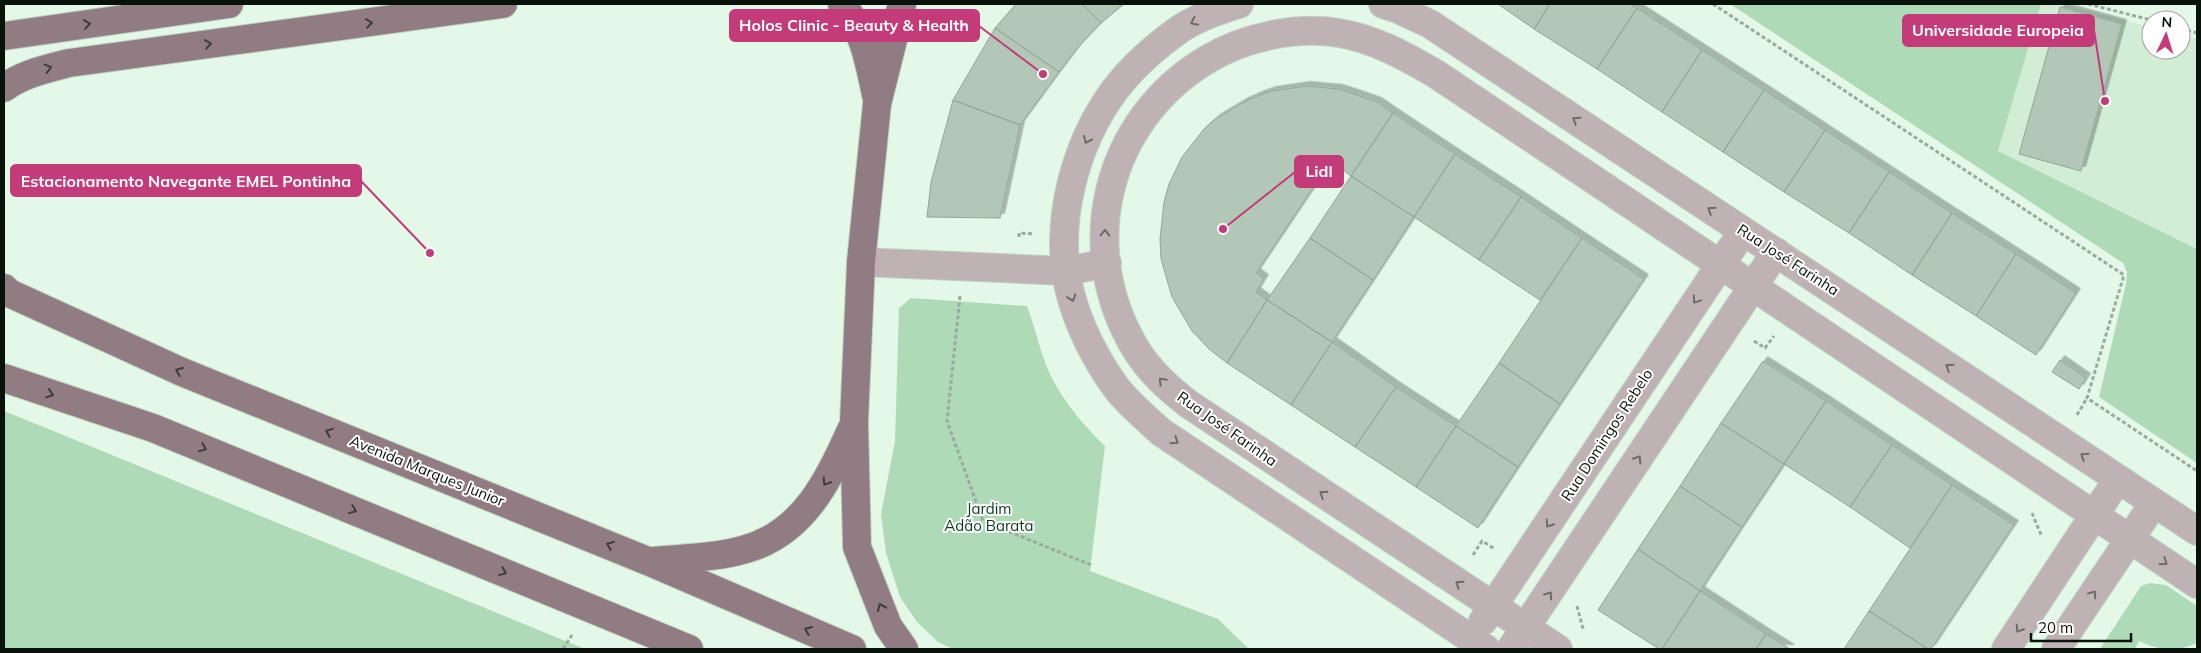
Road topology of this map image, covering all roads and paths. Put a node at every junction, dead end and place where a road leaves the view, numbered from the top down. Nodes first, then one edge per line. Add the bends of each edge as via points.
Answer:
1 (229, 4) edge
2 (502, 4) edge
3 (842, 4) edge
4 (902, 4) edge
5 (1239, 4) edge
6 (1383, 4) edge
7 (1714, 4) edge
8 (2088, 4) edge
9 (2141, 17) edge
10 (4, 36) edge
11 (1457, 42) junction
12 (1436, 74) junction
13 (4, 88) edge
14 (878, 104) junction
15 (1744, 231) junction
16 (1065, 236) junction
17 (1776, 252) junction
18 (861, 262) junction
19 (1106, 263) junction
20 (1721, 265) junction
21 (1017, 269) junction
22 (1067, 271) junction
23 (1753, 286) junction
24 (4, 288) edge
25 (969, 295) dead end
26 (4, 378) edge
27 (854, 422) junction
28 (2197, 471) edge
29 (2118, 479) junction
30 (2154, 503) junction
31 (2094, 515) junction
32 (2197, 531) edge
33 (2130, 539) junction
34 (650, 562) junction
35 (1091, 565) dead end
36 (2197, 584) edge
37 (1493, 607) junction
38 (573, 634) dead end
39 (1518, 639) edge
40 (1479, 644) edge
41 (563, 649) edge
42 (689, 649) edge
43 (852, 649) edge
44 (904, 649) edge
45 (1558, 649) edge
46 (2006, 649) edge
47 (2056, 649) edge

10 -> 1 main road
13 -> 2 main road via 38,71 69,63
3 - 14 main road via 853,17 866,48
4 - 14 main road
5 -> 16 street via 1182,28 1137,64 1114,90 1080,155 1070,193
6 - 11 street, Rua José Farinha via 1430,24
7 - 28 path via 2124,276 2087,398
8 - 9 path
11 - 12 street
15 -> 11 street, Rua José Farinha
19 -> 12 street, Rua José Farinha via 1108,200 1115,172 1140,120 1176,80 1221,52 1272,36 1302,32 1338,33 1392,49
12 - 20 street, Rua José Farinha
14 - 18 main road
15 - 17 street, Rua José Farinha
15 - 20 street, Rua Domingos Rebelo
16 - 21 path via 1019,233
16 - 22 street
17 - 23 street
29 -> 17 street, Rua José Farinha
18 - 21 street
18 - 27 main road
19 - 22 street
37 -> 19 street, Rua José Farinha via 1171,390 1138,352 1124,326
20 - 23 street, Rua José Farinha
20 -> 37 street, Rua Domingos Rebelo
21 - 22 street
22 -> 40 street via 1080,323 1097,358 1118,390 1143,416 1195,456
23 - 31 street, Rua José Farinha
39 -> 23 street
34 -> 24 main road, Avenida Marques Junior via 182,372
25 - 35 path via 960,294 947,421 983,522
26 -> 42 main road via 153,428
27 -> 34 main road via 832,473 811,505 784,530 747,549
44 -> 27 main road via 888,626 857,547
29 - 30 street, Rua José Farinha
29 - 31 street
30 - 32 street, Rua José Farinha
30 - 33 street
31 - 33 street, Rua José Farinha
31 -> 46 street
33 -> 36 street, Rua José Farinha
47 -> 33 street
43 -> 34 main road, Avenida Marques Junior
37 - 39 street, Rua José Farinha
37 - 40 street, Rua Domingos Rebelo
38 - 41 path
39 - 45 street, Rua José Farinha

